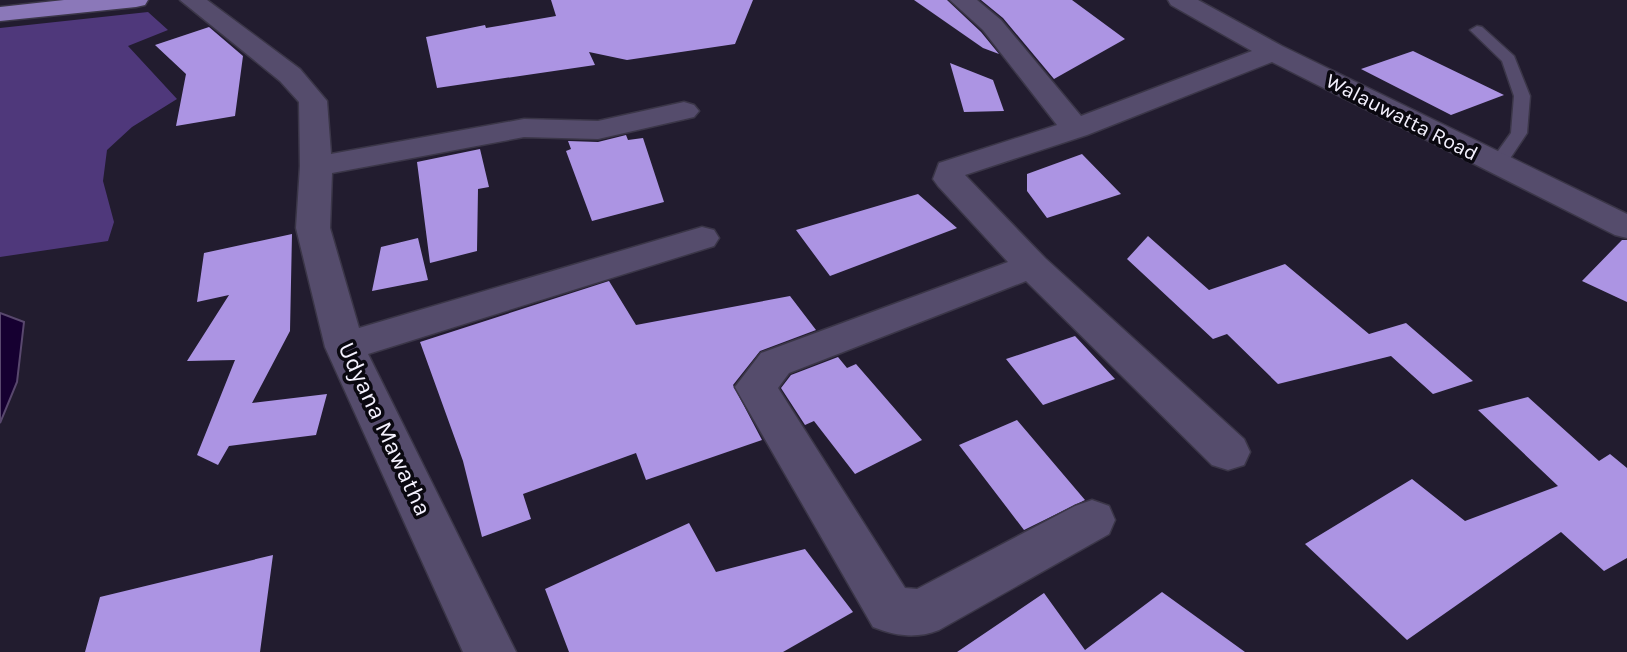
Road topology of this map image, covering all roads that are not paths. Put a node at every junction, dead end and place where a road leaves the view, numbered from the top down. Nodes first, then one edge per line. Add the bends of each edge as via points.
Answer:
1 (136, 0) edge
2 (192, 0) edge
3 (962, 0) edge
4 (1180, 0) edge
5 (0, 14) edge
6 (1477, 30) dead end
7 (1273, 52) junction
8 (684, 111) dead end
9 (1076, 129) junction
10 (1497, 164) junction
11 (316, 166) junction
12 (1627, 227) edge
13 (702, 238) dead end
14 (1032, 266) junction
15 (345, 347) junction
16 (1228, 452) dead end
17 (1092, 520) dead end
18 (490, 652) edge

1 - 5 main road
2 - 11 street, Udyana Mawatha via 290,75 313,101
3 - 9 street via 992,25
4 - 7 street, Walauwatta Road
6 - 10 lane via 1509,59 1522,96 1519,133
7 - 9 street
7 - 10 street, Walauwatta Road
8 - 11 street via 598,130 524,128
9 - 14 street via 950,170 949,179
10 - 12 street, Walauwatta Road
11 - 15 street, Udyana Mawatha via 313,228
13 - 15 street
14 - 16 street
14 - 17 street via 775,363 756,387 891,610 921,612
15 - 18 street, Udyana Mawatha

